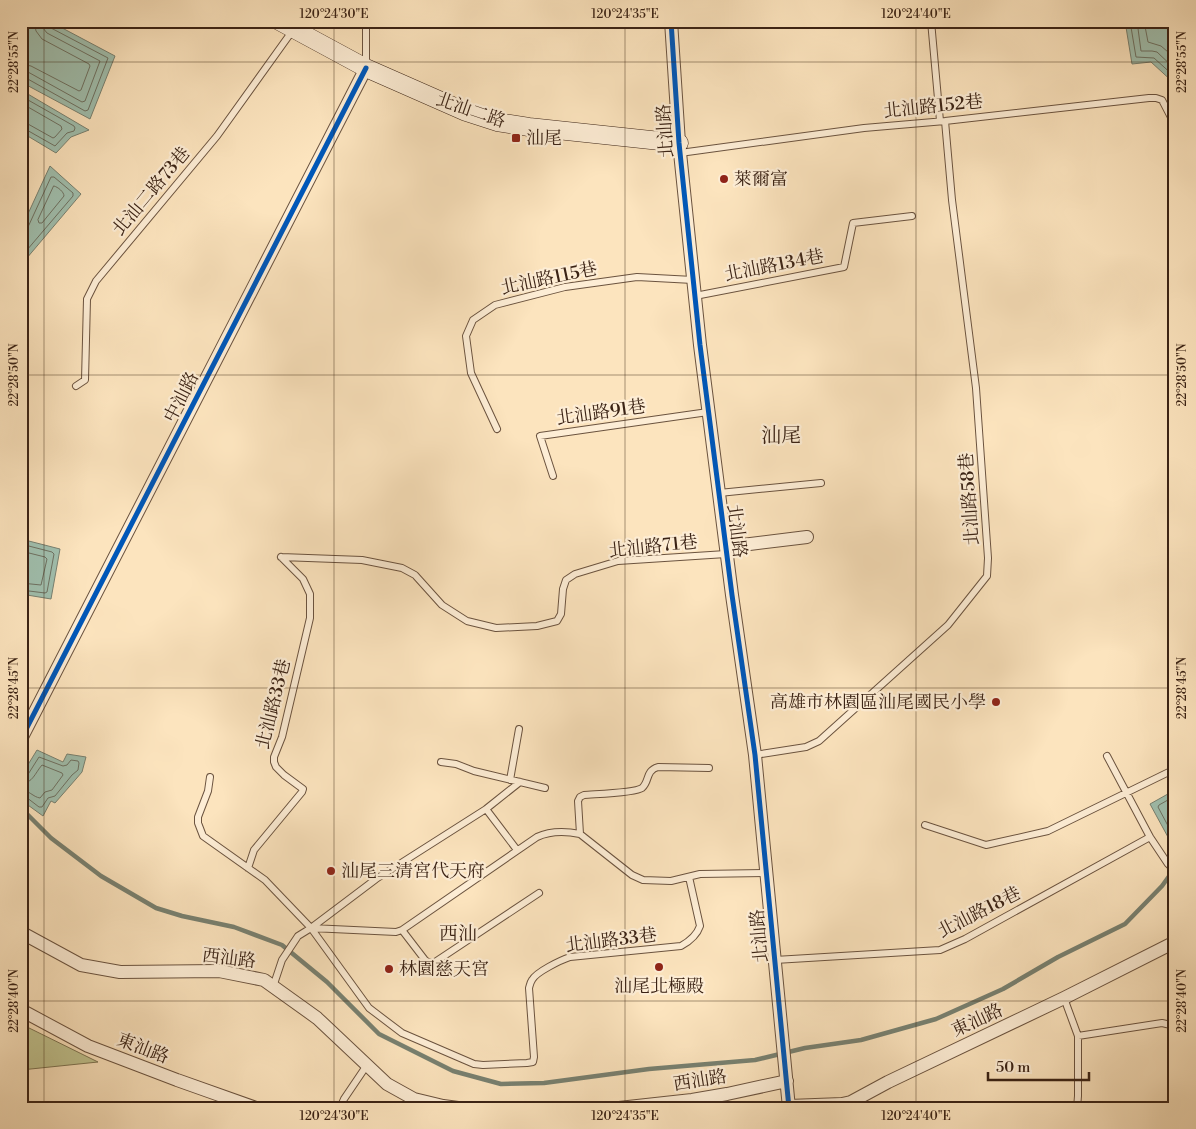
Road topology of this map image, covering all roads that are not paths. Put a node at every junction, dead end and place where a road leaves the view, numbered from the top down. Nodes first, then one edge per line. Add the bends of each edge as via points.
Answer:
1 (366, 21) edge
2 (671, 21) edge
3 (931, 21) edge
4 (286, 25) edge
5 (366, 68) junction
6 (943, 121) junction
7 (1175, 124) edge
8 (680, 148) junction
9 (912, 216) dead end
10 (693, 280) junction
11 (695, 296) junction
12 (76, 386) dead end
13 (708, 412) junction
14 (497, 429) dead end
15 (553, 476) dead end
16 (821, 483) dead end
17 (719, 493) junction
18 (807, 537) dead end
19 (726, 550) junction
20 (281, 557) joint
21 (519, 729) dead end
22 (21, 739) edge
23 (755, 755) junction
24 (1107, 756) dead end
25 (441, 762) dead end
26 (709, 768) dead end
27 (1175, 769) edge
28 (210, 777) dead end
29 (510, 780) junction
30 (520, 782) junction
31 (545, 788) dead end
32 (1127, 792) junction
33 (486, 809) junction
34 (925, 825) dead end
35 (580, 834) junction
36 (1150, 837) junction
37 (517, 850) junction
38 (248, 868) junction
39 (1175, 871) edge
40 (767, 873) junction
41 (688, 877) junction
42 (539, 893) dead end
43 (311, 928) junction
44 (402, 930) junction
45 (21, 934) edge
46 (1175, 942) edge
47 (775, 960) junction
48 (273, 986) junction
49 (1064, 998) junction
50 (21, 1010) edge
51 (1175, 1026) edge
52 (1078, 1036) junction
53 (367, 1065) junction
54 (786, 1076) junction
55 (789, 1107) edge
56 (256, 1108) edge
57 (340, 1108) edge
58 (458, 1108) edge
59 (619, 1108) edge
60 (1077, 1108) edge

1 - 5 lane
2 - 8 street, 北汕路
3 - 6 lane, 北汕路58巷
4 - 5 street, 北汕二路
4 - 12 lane, 北汕二路73巷 via 217,136 96,281 87,299 85,380
5 - 8 street, 北汕二路 via 466,112 497,122
5 - 22 street, 中汕路
6 - 7 lane, 北汕路152巷 via 1156,98 1162,100
6 - 8 lane, 北汕路152巷
6 - 23 lane, 北汕路58巷 via 976,388 988,558 986,576 948,625 819,741 806,747
8 - 10 street, 北汕路
9 - 11 lane, 北汕路134巷 via 853,223 844,267
10 - 11 street, 北汕路
10 - 14 lane, 北汕路115巷 via 637,277 565,287 495,305 473,320 466,336 470,373
11 - 13 street, 北汕路
13 - 15 lane, 北汕路91巷 via 540,436
13 - 17 street, 北汕路
16 - 17 lane
17 - 19 street, 北汕路
18 - 19 street
19 - 20 lane, 北汕路71巷 via 618,561 575,574 566,580 557,621 537,626 496,628 467,621 442,605 415,575 402,568 362,560
19 - 23 street, 北汕路
20 - 38 lane, 北汕路33巷 via 303,579 310,594 310,618 274,762 284,775 303,789 254,850
21 - 29 lane
23 - 40 street, 北汕路
24 - 32 lane
25 - 29 lane
26 - 35 lane via 658,767 650,771 644,785 637,791 580,797
27 - 32 lane
28 - 38 lane, 北汕路33巷 via 198,823 204,836
29 - 30 lane
30 - 31 lane
30 - 33 lane
32 - 34 lane via 1048,831 986,845
32 - 36 lane
33 - 37 lane
33 - 43 lane via 376,879
35 - 37 lane via 545,834
35 - 41 lane via 643,880 671,881
36 - 39 lane
36 - 47 lane, 北汕路18巷 via 940,950
37 - 44 lane
38 - 43 lane, 北汕路33巷 via 265,880
40 - 41 lane
40 - 47 street, 北汕路
41 - 43 lane, 北汕路33巷 via 700,926 687,943 570,957 535,976 529,988 534,1057 533,1062 527,1063 474,1064 402,1033 369,1008
42 - 44 lane via 435,962 425,960
43 - 44 lane
43 - 48 lane via 298,936 282,960
45 - 48 street, 西汕路 via 80,965 120,972 219,971 264,980
46 - 49 street, 東汕路
47 - 54 street, 北汕路
48 - 53 street, 西汕路 via 317,1018
49 - 52 lane
49 - 55 street, 東汕路 via 851,1102
50 - 56 street, 東汕路 via 88,1046
51 - 52 lane via 1162,1023
52 - 60 lane
53 - 57 lane
53 - 58 street, 西汕路 via 387,1084 414,1099
54 - 55 street, 北汕路
54 - 59 street, 西汕路 via 718,1096

